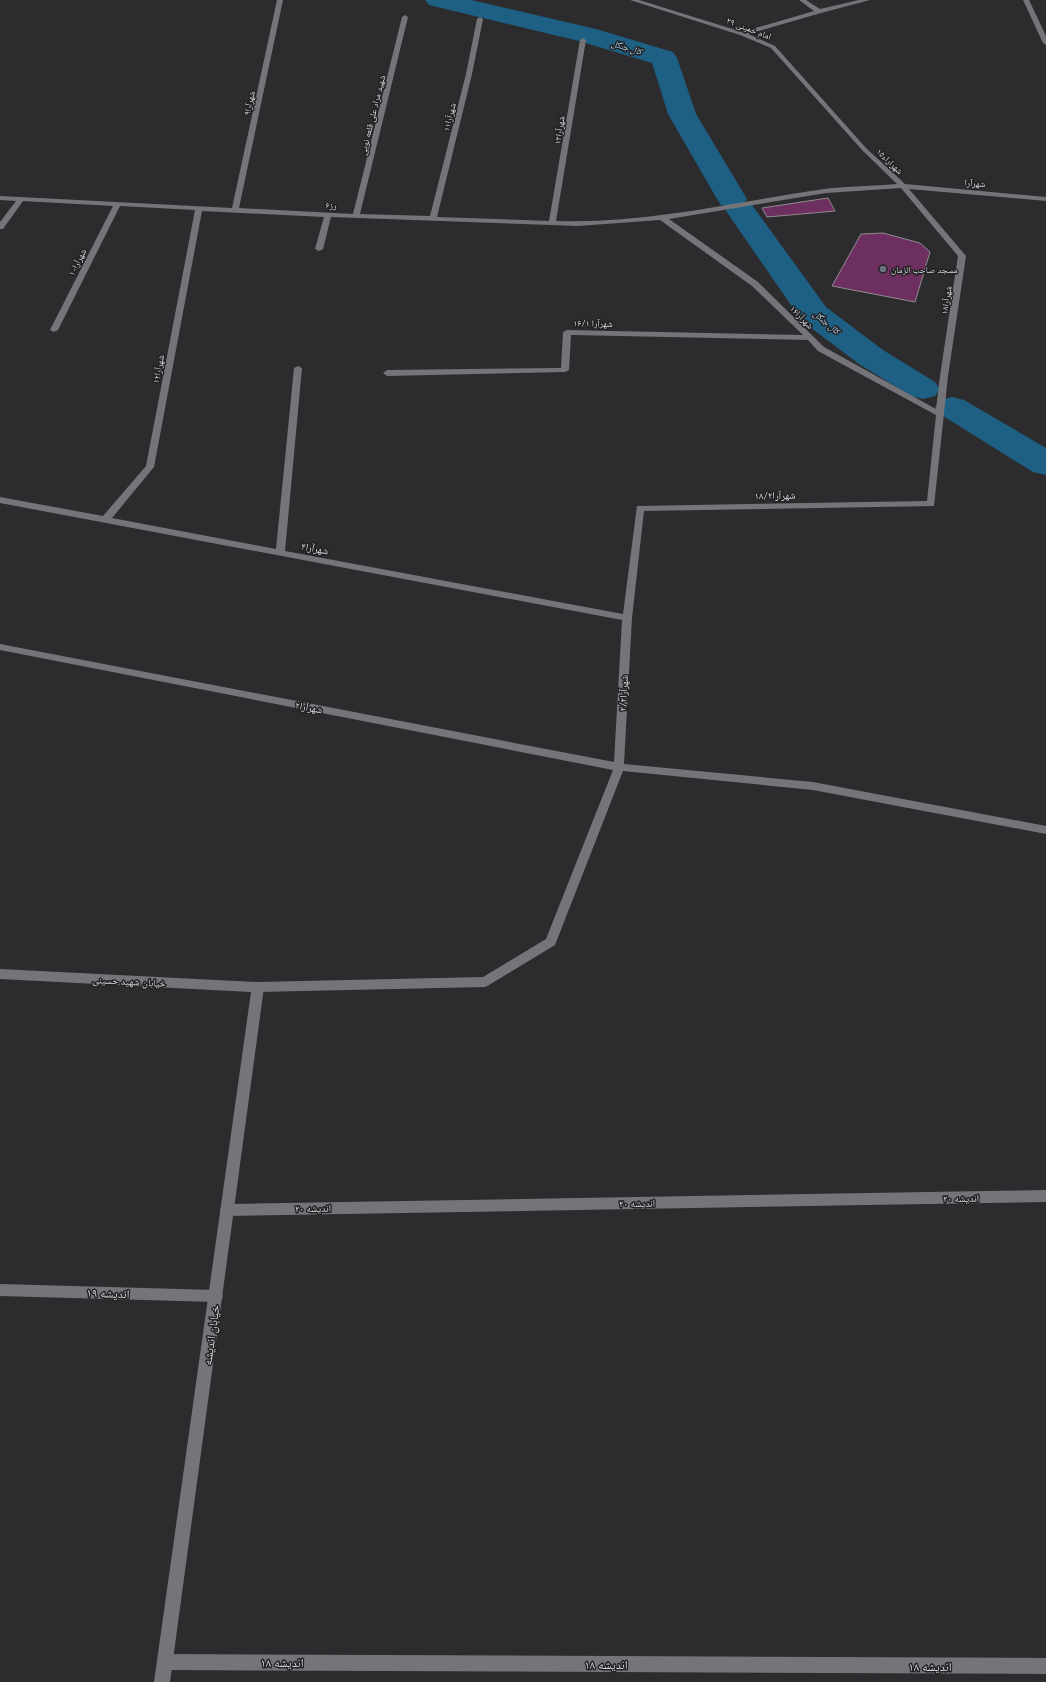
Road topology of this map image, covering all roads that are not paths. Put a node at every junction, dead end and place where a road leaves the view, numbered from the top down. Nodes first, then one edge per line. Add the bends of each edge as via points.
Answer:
1 (280, 0) edge
2 (633, 0) edge
3 (802, 0) edge
4 (867, 0) edge
5 (1026, 0) edge
6 (819, 11) junction
7 (405, 17) dead end
8 (480, 19) dead end
9 (742, 34) junction
10 (583, 40) dead end
11 (1046, 43) edge
12 (864, 149) joint
13 (903, 186) junction
14 (0, 198) edge
15 (21, 199) junction
16 (1046, 199) edge
17 (118, 204) junction
18 (199, 208) junction
19 (235, 210) junction
20 (328, 215) junction
21 (356, 216) junction
22 (662, 218) junction
23 (433, 219) junction
24 (552, 223) junction
25 (0, 227) edge
26 (319, 249) dead end
27 (54, 330) dead end
28 (810, 338) junction
29 (298, 368) dead end
30 (387, 372) dead end
31 (940, 414) junction
32 (0, 500) edge
33 (105, 520) junction
34 (280, 553) junction
35 (626, 618) junction
36 (0, 647) edge
37 (619, 767) junction
38 (1046, 830) edge
39 (0, 974) edge
40 (258, 987) junction
41 (1046, 1196) edge
42 (227, 1210) junction
43 (0, 1290) edge
44 (216, 1296) junction
45 (165, 1662) junction
46 (1046, 1666) edge
47 (162, 1682) edge

1 - 19 street, شهرآرا۹
2 - 9 street, امام خمینی ۲۹
3 - 6 street
4 - 6 street
5 - 11 street
6 - 9 street
7 - 21 street, شهید مراد علی قلعه نویی
8 - 23 street, شهرآرا۱۱
9 - 12 street, امام خمینی ۲۹ via 773,48
10 - 24 street, شهرآرا۱۳
12 - 13 street, شهراراء۱۵
13 - 16 street, شهرآرا
13 - 22 street, شهرآرا via 826,191
13 - 31 street, شهرآرا۱۸ via 962,256
14 - 15 street, رز۶
15 - 17 street, رز۶
15 - 25 street
17 - 18 street, رز۶
17 - 27 street, شهرآرا۱۰
18 - 19 street, رز۶
18 - 33 street, شهرآرا۱۲ via 150,467
19 - 20 street, رز۶
20 - 21 street, رز۶
20 - 26 street
21 - 23 street, رز۶
22 - 24 street, رز۶ via 578,224
22 - 28 street, شهرآرا۱۶ via 755,284
23 - 24 street, رز۶
28 - 30 street, شهرآرا ۱۶/۱ via 567,332 565,370
28 - 31 street, شهرآرا۱۶ via 821,349
29 - 34 street
31 - 35 street, شهرآرا۱۸/۲ via 931,504 640,508
32 - 33 street, شهرآرا۴
33 - 34 street, شهرآرا۴
34 - 35 street, شهرآرا۴
35 - 37 street, شهرآرا۲/۲
36 - 37 street, شهرآرا۲
37 - 38 street, شهرآرا۲ via 813,786
37 - 40 street, شهرآرا۲/۲ via 551,942 485,982
39 - 40 street, خیابان شهید حسینی
40 - 42 street, خیابان اندیشه
41 - 42 street, اندیشه ۲۰
42 - 44 street, خیابان اندیشه
43 - 44 street, اندیشه ۱۹
44 - 45 street, خیابان اندیشه
45 - 46 street, اندیشه ۱۸
45 - 47 street, خیابان اندیشه

